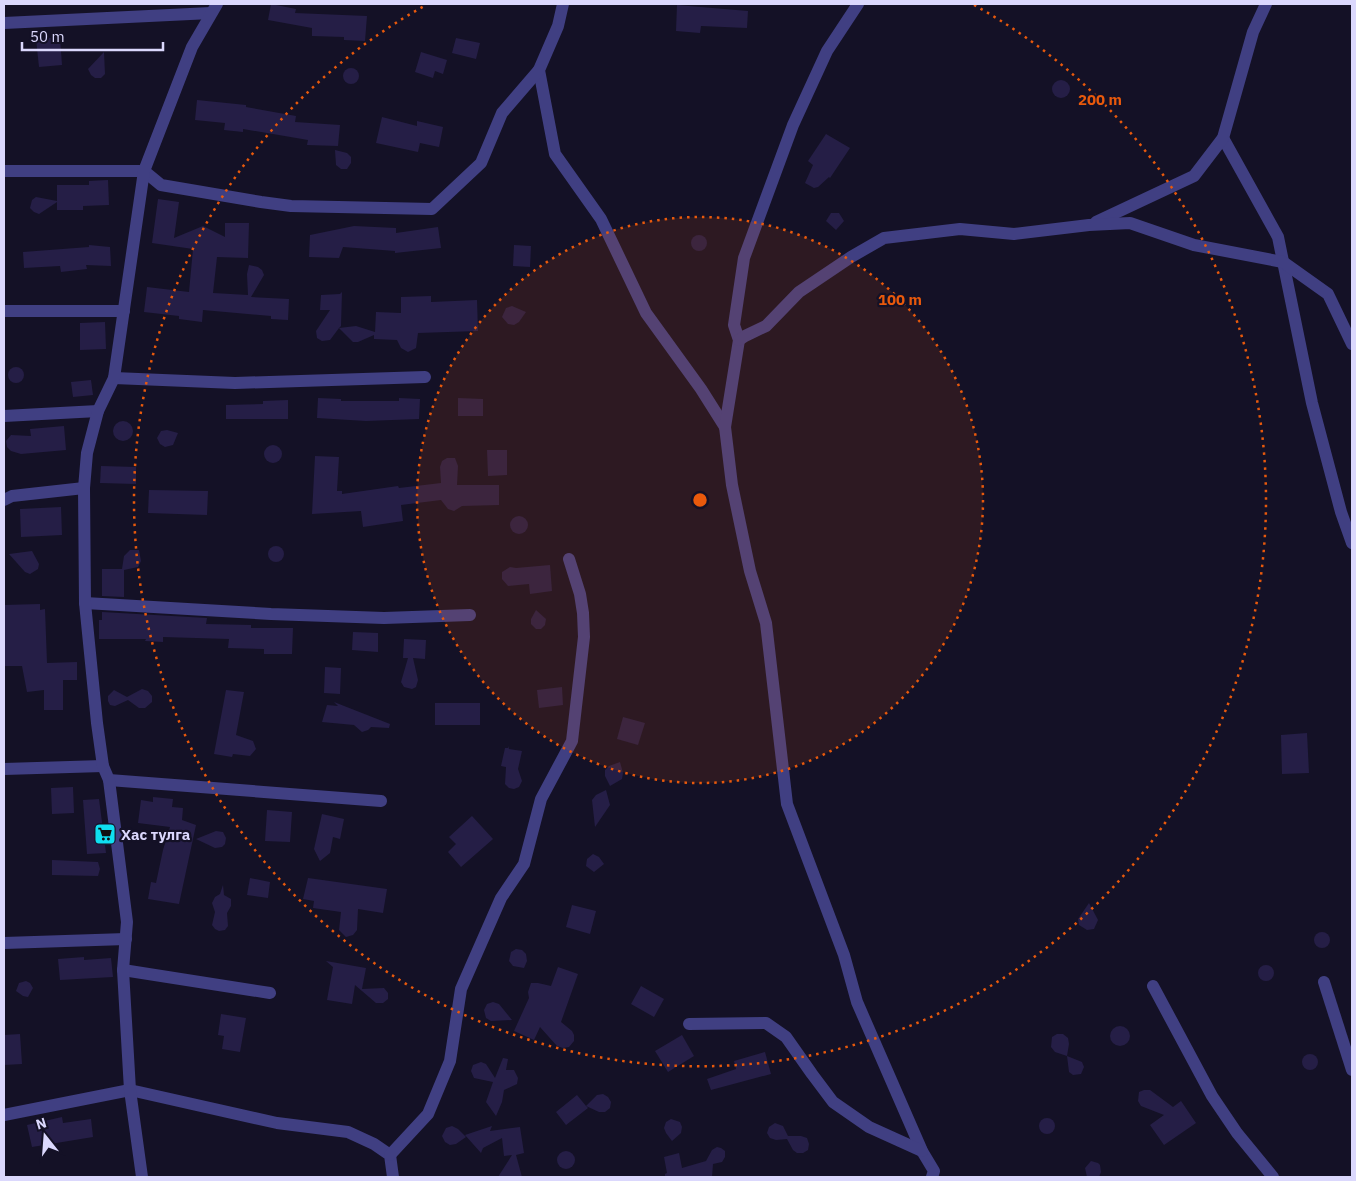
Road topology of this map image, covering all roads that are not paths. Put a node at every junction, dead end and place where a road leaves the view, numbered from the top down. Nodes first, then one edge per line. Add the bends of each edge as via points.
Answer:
1 (564, 4) edge
2 (858, 4) edge
3 (1266, 4) edge
4 (214, 8) edge
5 (4, 23) edge
6 (539, 70) junction
7 (1223, 138) junction
8 (4, 171) edge
9 (144, 171) junction
10 (1089, 225) junction
11 (1284, 262) junction
12 (4, 311) edge
13 (124, 311) junction
14 (739, 340) junction
15 (1352, 344) edge
16 (114, 378) junction
17 (425, 378) dead end
18 (98, 410) junction
19 (4, 416) edge
20 (725, 427) junction
21 (84, 488) junction
22 (4, 500) edge
23 (1352, 543) edge
24 (569, 559) dead end
25 (85, 603) junction
26 (470, 615) dead end
27 (103, 766) junction
28 (4, 769) edge
29 (109, 780) junction
30 (381, 802) dead end
31 (126, 939) junction
32 (4, 943) edge
33 (124, 970) junction
34 (1324, 982) dead end
35 (1152, 986) dead end
36 (270, 993) dead end
37 (689, 1024) dead end
38 (1352, 1070) edge
39 (130, 1090) junction
40 (4, 1115) edge
41 (922, 1151) junction
42 (390, 1155) junction
43 (935, 1175) edge
44 (142, 1177) edge
45 (393, 1177) edge
46 (1273, 1177) edge

1 - 6 street
2 - 14 street via 827,51 812,84 744,258 734,325
3 - 7 street via 1253,32
4 - 5 street
4 - 9 street via 192,47
6 - 9 street via 502,113 481,164 432,208 291,206 161,185
6 - 20 street via 555,154 601,219 646,313
7 - 10 street via 1194,176
7 - 11 street via 1278,237
8 - 9 street
9 - 13 street
10 - 11 street via 1130,223 1194,246
10 - 14 street via 1014,234 960,229 884,238 798,292 766,326
11 - 15 street via 1328,294
11 - 23 street via 1312,403
12 - 13 street
13 - 16 street
14 - 20 street
16 - 17 street via 235,384
16 - 18 street
18 - 19 street
18 - 21 street via 86,453
20 - 41 street via 734,495 750,571 766,623 787,804 844,955 857,1002
21 - 22 street via 12,496
21 - 25 street
24 - 42 street via 580,594 584,637 572,741 541,799 524,864 501,898 460,989 450,1062 428,1114
25 - 26 street via 374,618
25 - 27 street
27 - 28 street
27 - 29 street
29 - 30 street
29 - 31 street via 127,922
31 - 32 street
31 - 33 street
33 - 36 street
33 - 39 street
34 - 38 street
35 - 46 street via 1212,1096
37 - 41 street via 766,1023 786,1037 833,1102 869,1127
39 - 40 street
39 - 42 street via 277,1123 348,1132
39 - 44 street
41 - 43 street
42 - 45 street

